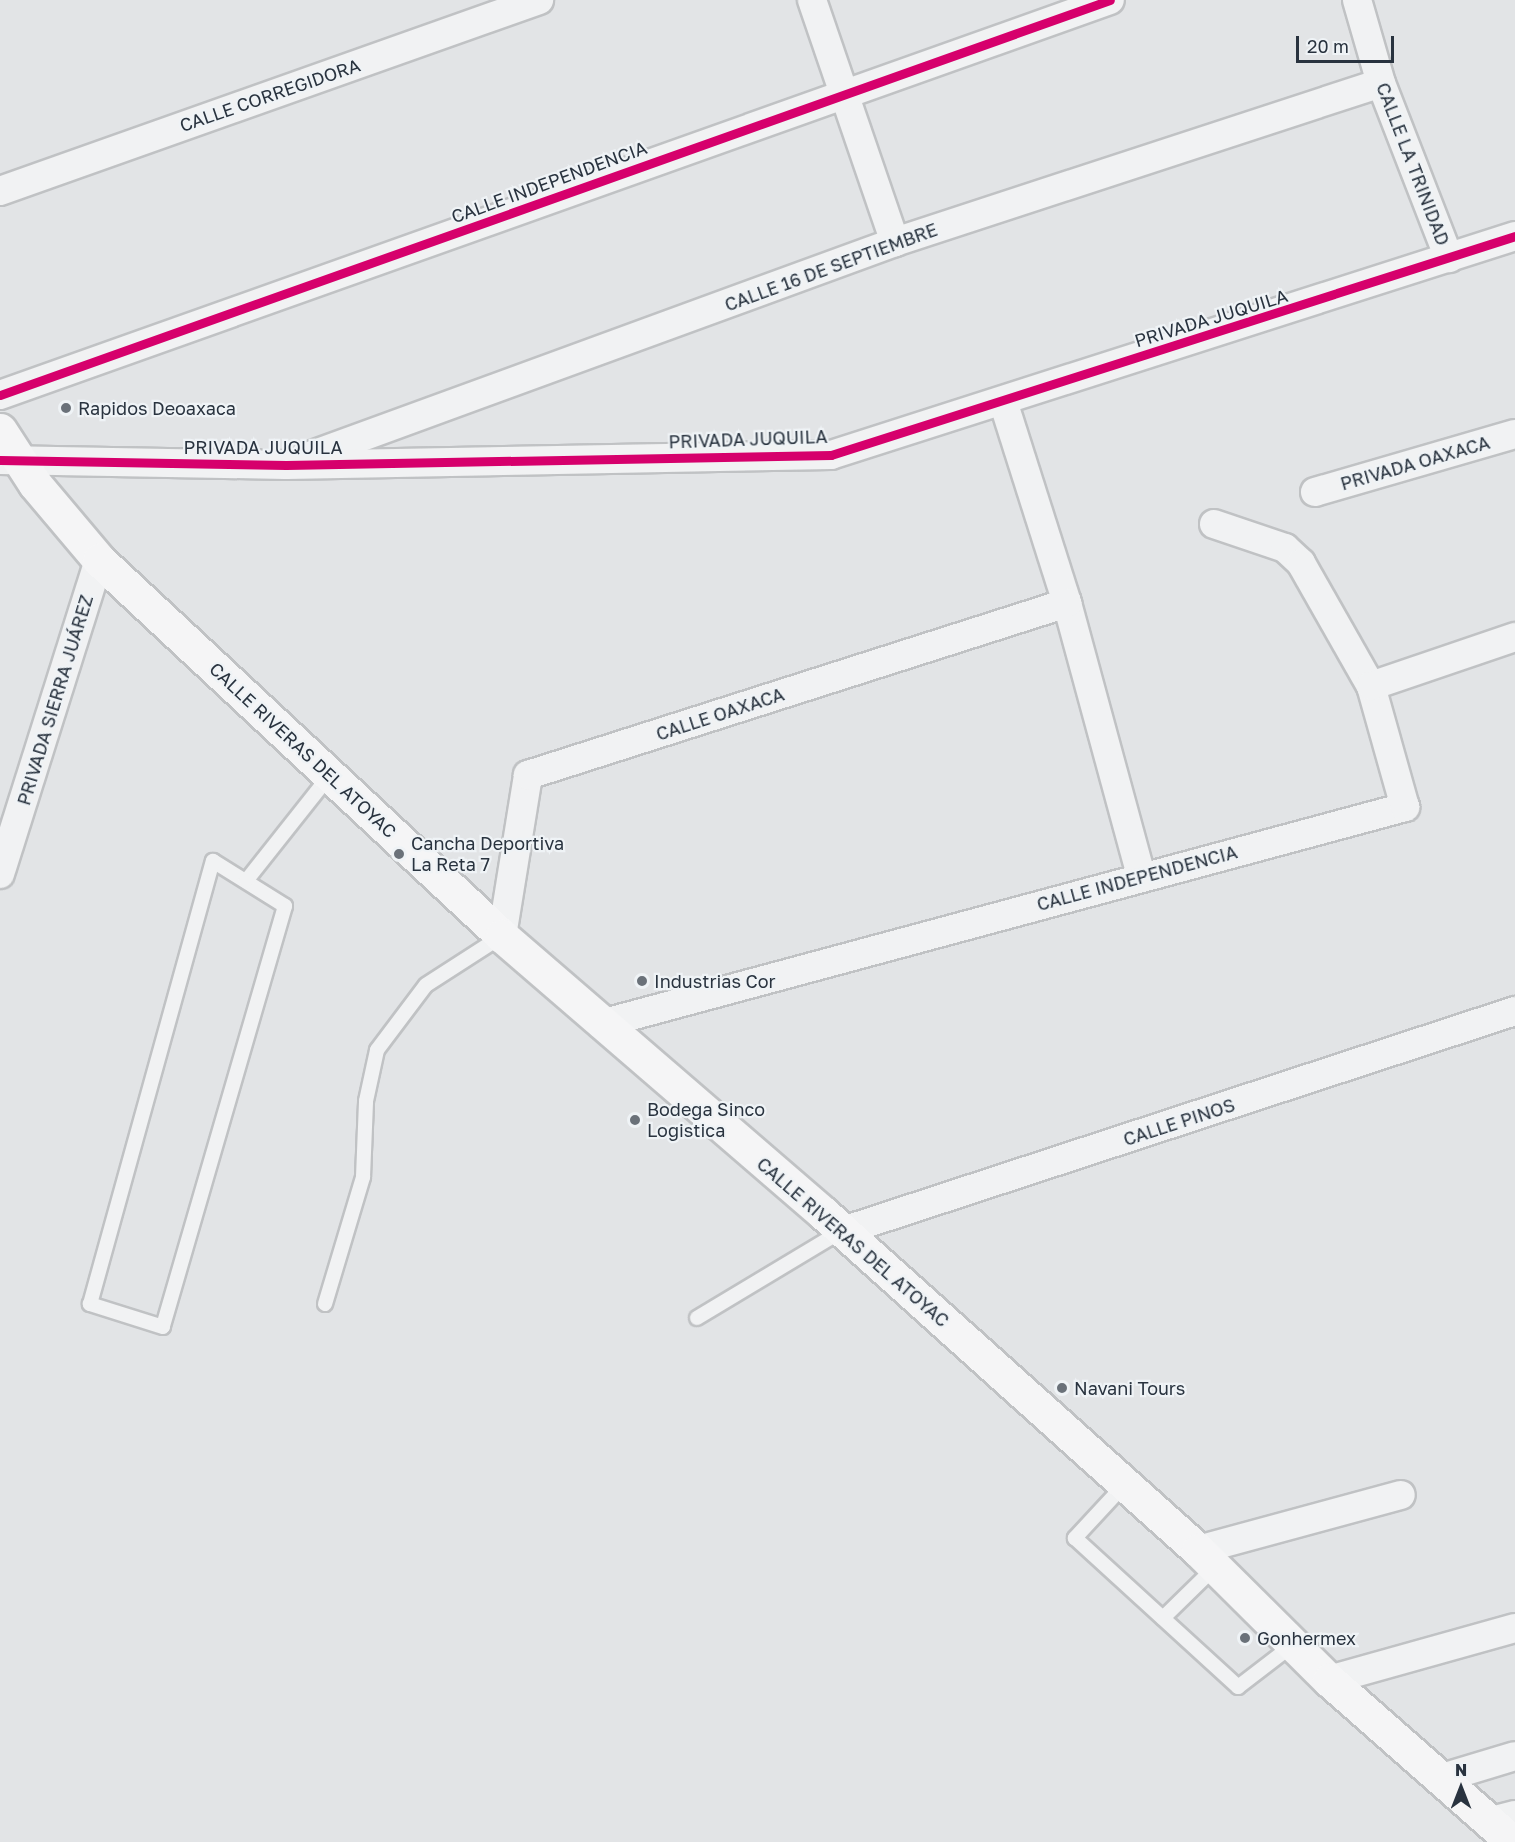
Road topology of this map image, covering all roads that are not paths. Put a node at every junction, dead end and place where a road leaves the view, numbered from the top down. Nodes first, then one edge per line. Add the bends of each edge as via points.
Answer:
1 (539, 0) edge
2 (812, 0) edge
3 (1110, 0) edge
4 (1357, 0) edge
5 (1381, 83) junction
6 (847, 93) junction
7 (0, 191) edge
8 (1515, 236) edge
9 (895, 242) junction
10 (1449, 258) junction
11 (0, 395) edge
12 (1003, 401) junction
13 (0, 430) edge
14 (1515, 434) edge
15 (10, 461) edge
16 (286, 465) junction
17 (1315, 492) dead end
18 (1214, 524) dead end
19 (99, 560) junction
20 (1067, 603) junction
21 (1515, 637) edge
22 (1371, 686) junction
23 (330, 775) junction
24 (0, 874) edge
25 (1141, 876) junction
26 (246, 882) junction
27 (502, 936) junction
28 (1515, 1011) edge
29 (601, 1024) junction
30 (843, 1231) junction
31 (325, 1304) dead end
32 (698, 1318) dead end
33 (1125, 1484) junction
34 (1401, 1495) dead end
35 (1207, 1558) junction
36 (1163, 1618) junction
37 (1515, 1628) edge
38 (1294, 1644) junction
39 (1329, 1680) junction
40 (1515, 1756) edge
41 (1439, 1779) junction
42 (1506, 1826) edge

1 - 7 street, CALLE CORREGIDORA
2 - 6 street
3 - 6 street, CALLE INDEPENDENCIA
4 - 5 street, CALLE LA TRINIDAD
5 - 9 street, CALLE 16 DE SEPTIEMBRE
5 - 10 street, CALLE LA TRINIDAD
6 - 9 street
6 - 11 street, CALLE INDEPENDENCIA
8 - 10 street, PRIVADA JUQUILA
9 - 16 street, CALLE 16 DE SEPTIEMBRE
10 - 12 street, PRIVADA JUQUILA
12 - 16 street, PRIVADA JUQUILA via 831,455
12 - 20 street
13 - 15 main road, CALLE RIVERAS DEL ATOYAC
14 - 17 street, PRIVADA OAXACA
15 - 16 street, PRIVADA JUQUILA
15 - 19 main road, CALLE RIVERAS DEL ATOYAC
18 - 22 street via 1285,548 1301,563
19 - 23 main road, CALLE RIVERAS DEL ATOYAC
19 - 24 street, PRIVADA SIERRA JUÁREZ
20 - 25 street
20 - 27 street, CALLE OAXACA via 528,775
21 - 22 street
22 - 25 street, CALLE INDEPENDENCIA via 1405,807
23 - 26 lane
23 - 27 main road, CALLE RIVERAS DEL ATOYAC
25 - 29 street, CALLE INDEPENDENCIA
26 - 26 lane via 285,906 164,1327 90,1304 213,861
27 - 29 main road, CALLE RIVERAS DEL ATOYAC
27 - 31 lane via 426,985 377,1050 366,1101 363,1177
28 - 30 street, CALLE PINOS
29 - 30 main road, CALLE RIVERAS DEL ATOYAC
30 - 32 lane
30 - 33 main road, CALLE RIVERAS DEL ATOYAC
33 - 35 main road, CALLE RIVERAS DEL ATOYAC
33 - 36 lane via 1075,1538
34 - 35 street
35 - 36 lane
35 - 38 main road, CALLE RIVERAS DEL ATOYAC
36 - 38 lane via 1238,1687
37 - 39 street
38 - 39 main road, CALLE RIVERAS DEL ATOYAC
39 - 41 main road, CALLE RIVERAS DEL ATOYAC
40 - 41 street
41 - 42 main road, CALLE RIVERAS DEL ATOYAC

